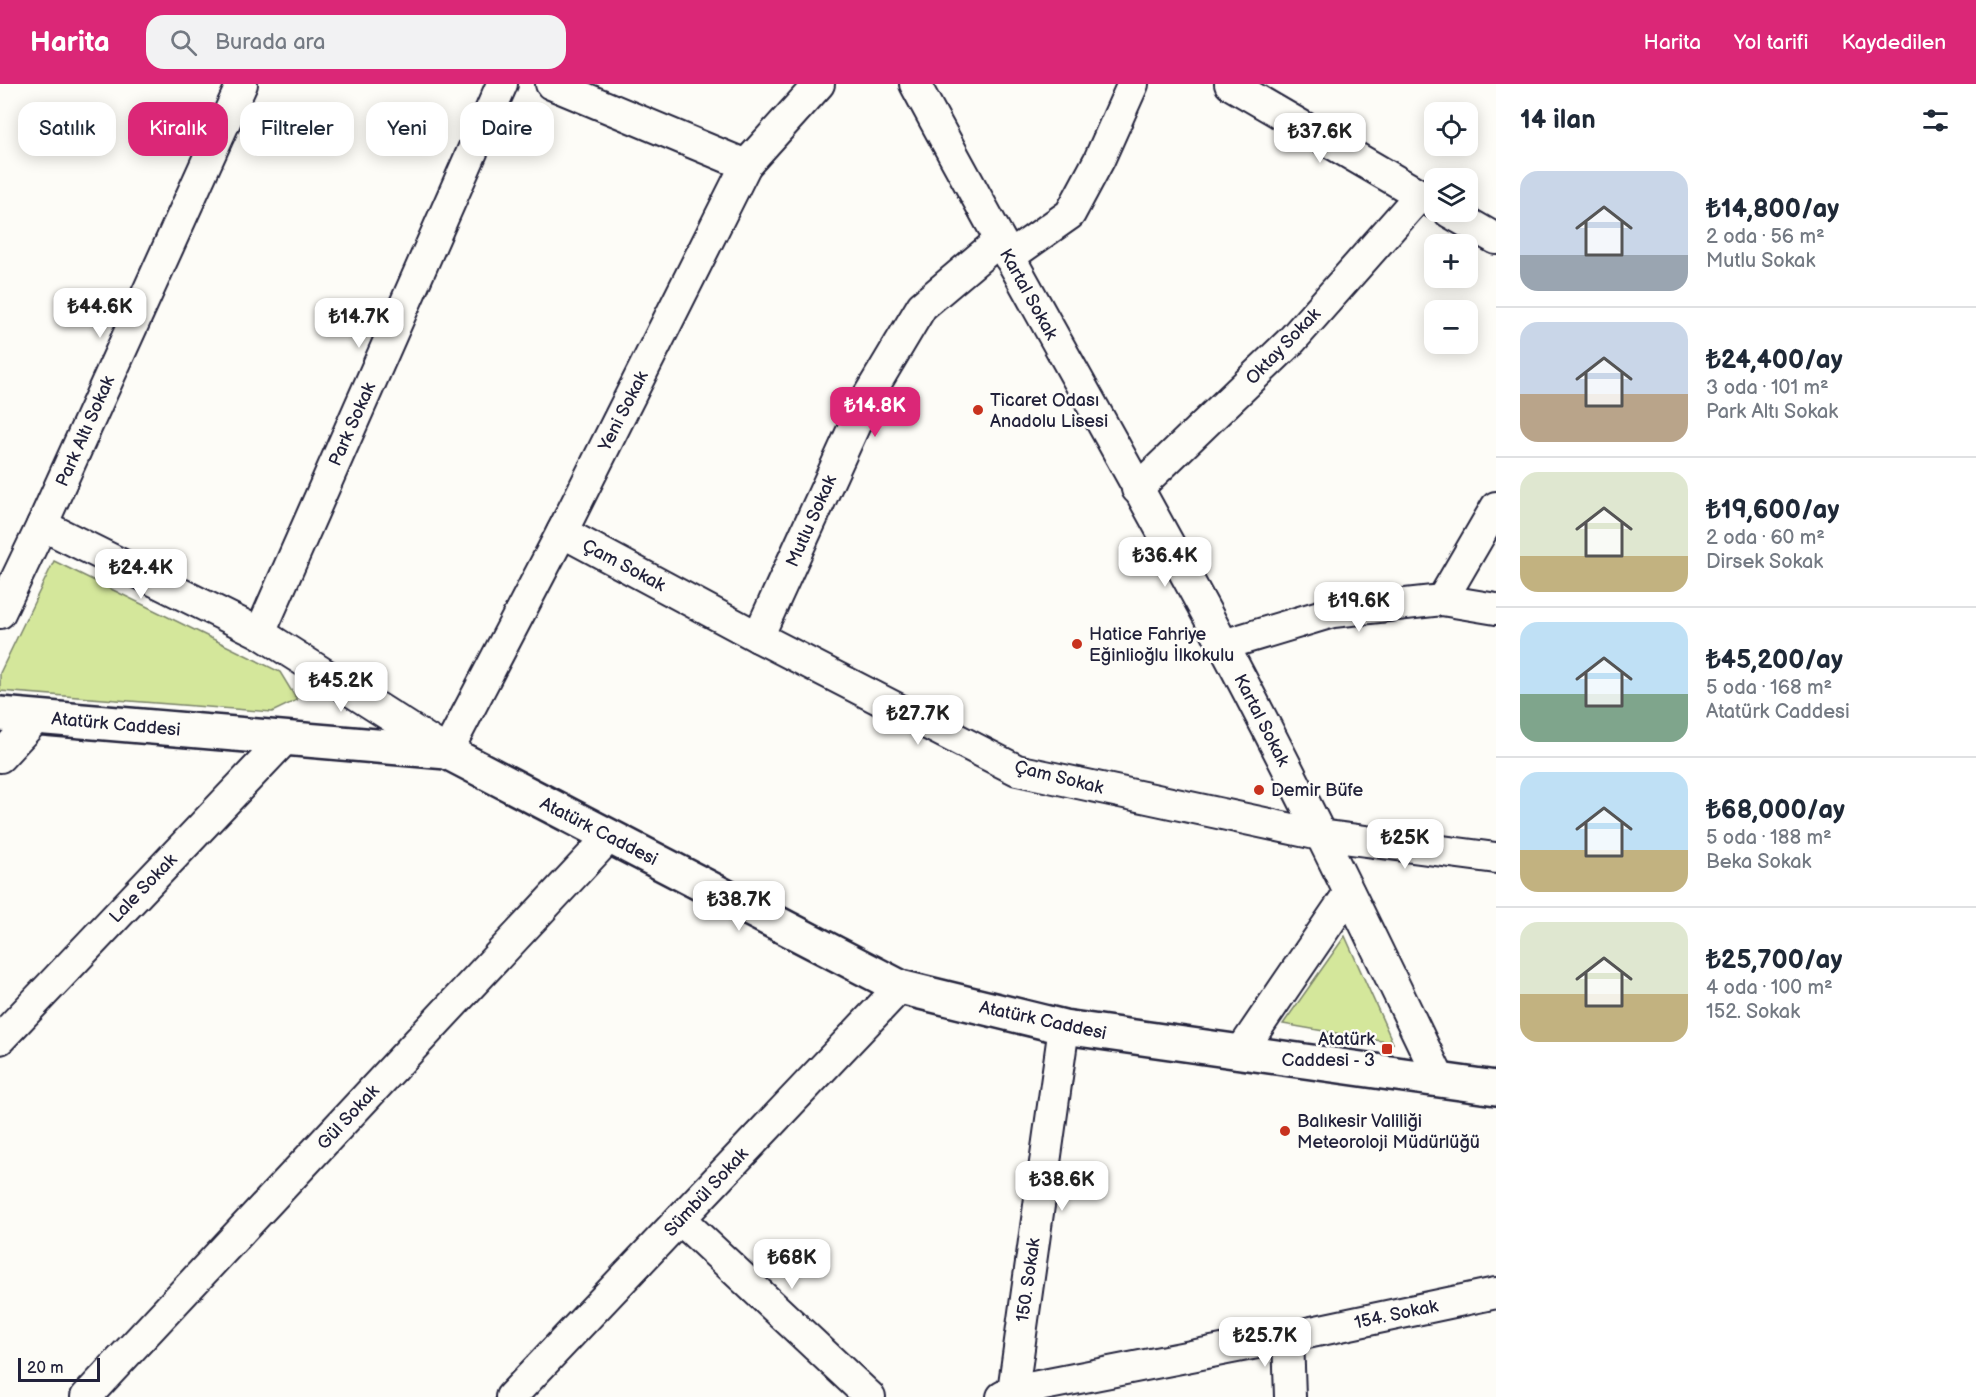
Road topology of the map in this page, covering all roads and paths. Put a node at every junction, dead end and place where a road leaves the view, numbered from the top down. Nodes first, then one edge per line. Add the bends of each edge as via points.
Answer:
1 (242, 84) edge
2 (502, 84) edge
3 (551, 84) edge
4 (819, 84) edge
5 (915, 84) edge
6 (1133, 84) edge
7 (1230, 84) edge
8 (746, 165) junction
9 (1424, 197) edge
10 (1424, 202) edge
11 (1466, 222) edge
12 (1496, 239) edge
13 (1004, 249) junction
14 (1137, 489) junction
15 (1496, 507) edge
16 (42, 525) junction
17 (562, 532) junction
18 (1442, 600) junction
19 (1496, 609) edge
20 (0, 613) edge
21 (260, 633) junction
22 (758, 637) junction
23 (1223, 645) junction
24 (0, 714) edge
25 (37, 717) junction
26 (286, 738) junction
27 (447, 752) junction
28 (0, 757) edge
29 (1320, 835) junction
30 (609, 836) junction
31 (1496, 858) edge
32 (1349, 893) junction
33 (900, 987) junction
34 (1064, 1027) junction
35 (0, 1039) edge
36 (1240, 1053) junction
37 (1440, 1080) junction
38 (1496, 1088) edge
39 (680, 1219) junction
40 (1496, 1293) edge
41 (1288, 1337) junction
42 (857, 1393) edge
43 (1008, 1394) edge
44 (86, 1397) edge
45 (511, 1397) edge
46 (1290, 1397) edge

1 - 16 street, Park Altı Sokak
2 - 21 street, Park Sokak
3 - 8 street
4 - 8 street, Yeni Sokak
5 - 13 street, Kartal Sokak
6 - 13 street, Mutlu Sokak via 1070,214
7 - 9 street
8 - 17 street, Yeni Sokak
10 - 14 street, Oktay Sokak via 1293,340
11 - 12 street
13 - 14 street, Kartal Sokak
13 - 22 street, Mutlu Sokak via 922,306 867,398
14 - 23 street, Kartal Sokak
15 - 18 street
16 - 20 street, Park Altı Sokak
16 - 21 street
17 - 22 street, Çam Sokak
17 - 27 street, Yeni Sokak
18 - 19 street
18 - 23 street via 1333,612
21 - 27 street
22 - 29 street, Çam Sokak via 1017,770
23 - 29 street, Kartal Sokak
24 - 25 main road, Atatürk Caddesi
25 - 26 main road, Atatürk Caddesi
25 - 28 street
26 - 27 main road, Atatürk Caddesi
26 - 35 street, Lale Sokak
27 - 30 main road, Atatürk Caddesi
29 - 31 street, Çam Sokak
29 - 32 street, Kartal Sokak
30 - 33 main road, Atatürk Caddesi
30 - 44 street, Gül Sokak
32 - 36 street
32 - 37 street, Kartal Sokak
33 - 34 main road, Atatürk Caddesi
33 - 39 street, Sümbül Sokak
34 - 36 main road, Atatürk Caddesi
34 - 43 street, 150. Sokak
36 - 37 main road, Atatürk Caddesi
37 - 38 main road, Atatürk Caddesi
39 - 42 street
39 - 45 street, Sümbül Sokak
40 - 41 street, 154. Sokak
41 - 43 street, 154. Sokak
41 - 46 street

